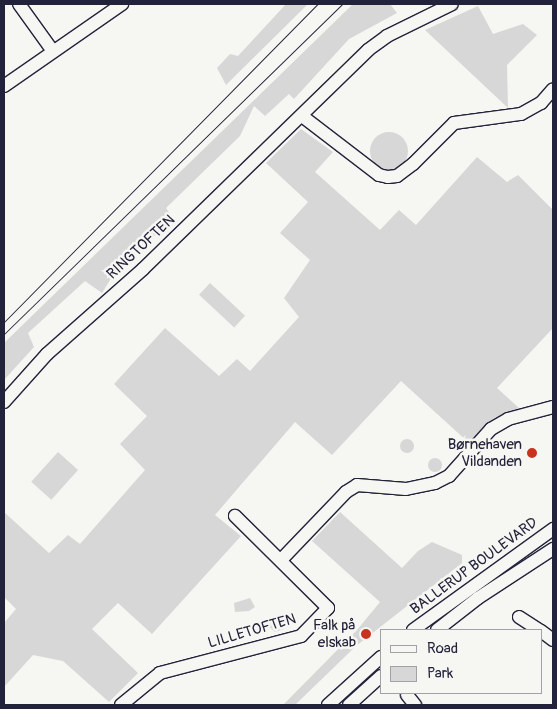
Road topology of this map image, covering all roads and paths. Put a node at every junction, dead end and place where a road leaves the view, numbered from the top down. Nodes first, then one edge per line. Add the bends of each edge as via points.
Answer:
1 (19, 4) edge
2 (122, 4) edge
3 (452, 4) edge
4 (52, 50) junction
5 (4, 86) edge
6 (553, 90) edge
7 (302, 116) junction
8 (4, 402) edge
9 (553, 407) edge
10 (235, 516) dead end
11 (553, 529) edge
12 (553, 549) edge
13 (281, 560) junction
14 (519, 616) dead end
15 (414, 629) edge
16 (438, 629) edge
17 (537, 629) edge
18 (542, 632) edge
19 (553, 640) edge
20 (380, 658) edge
21 (380, 677) edge
22 (121, 705) edge
23 (328, 705) edge
24 (349, 705) edge

1 - 4 street
2 - 4 street
3 - 7 street, RINGTOFTEN via 386,36
4 - 5 street
6 - 7 street via 541,103 522,114 454,123 413,164 397,176 388,177 379,175
7 - 8 street, RINGTOFTEN via 143,269 47,354
9 - 13 street via 508,419 491,429 450,476 435,482 406,488 357,485 346,492
10 - 13 street, LILLETOFTEN
11 - 15 street, BALLERUP BOULEVARD
12 - 16 street, BALLERUP BOULEVARD via 478,598
13 - 22 street, LILLETOFTEN via 328,608 312,628 301,636 160,673
14 - 17 street
18 - 19 street
20 - 23 street
21 - 24 street

